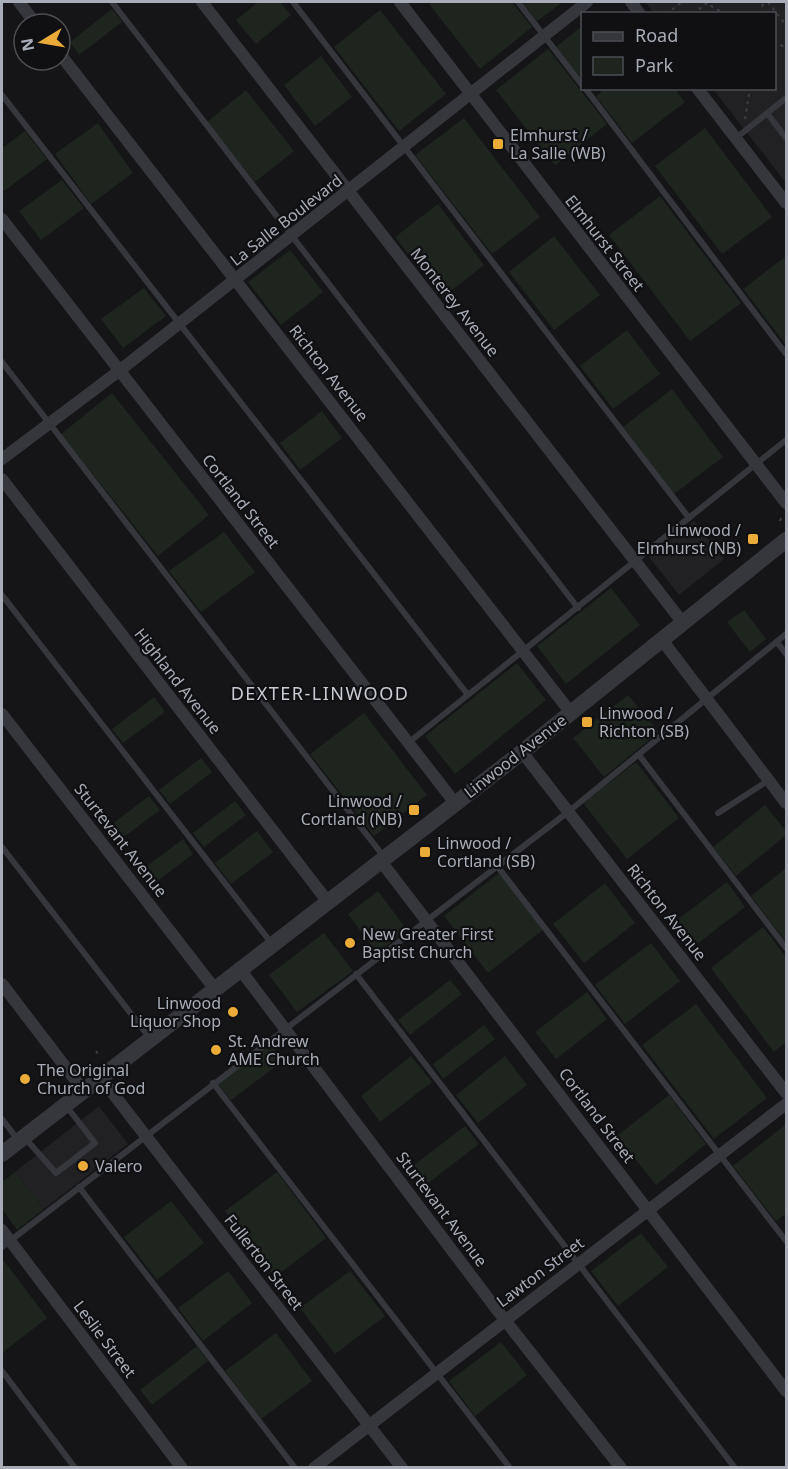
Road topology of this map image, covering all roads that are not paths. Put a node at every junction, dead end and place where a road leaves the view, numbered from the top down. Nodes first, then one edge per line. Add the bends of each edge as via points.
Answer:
1 (111, 2) edge
2 (202, 2) edge
3 (293, 2) edge
4 (400, 2) edge
5 (518, 2) edge
6 (587, 2) edge
7 (545, 36) junction
8 (72, 69) edge
9 (581, 83) edge
10 (586, 90) edge
11 (698, 90) edge
12 (472, 94) junction
13 (2, 95) edge
14 (786, 98) edge
15 (767, 113) junction
16 (786, 138) edge
17 (735, 139) junction
18 (405, 146) junction
19 (349, 191) junction
20 (786, 203) edge
21 (2, 219) edge
22 (292, 236) junction
23 (236, 280) junction
24 (180, 324) junction
25 (786, 354) edge
26 (2, 362) edge
27 (119, 371) junction
28 (50, 424) junction
29 (786, 441) edge
30 (2, 459) edge
31 (756, 465) junction
32 (2, 479) edge
33 (786, 504) edge
34 (689, 518) junction
35 (786, 540) edge
36 (635, 561) junction
37 (2, 595) edge
38 (578, 608) junction
39 (683, 623) junction
40 (786, 634) edge
41 (662, 640) junction
42 (777, 642) junction
43 (523, 651) junction
44 (786, 654) edge
45 (468, 695) junction
46 (707, 699) junction
47 (571, 713) junction
48 (2, 714) edge
49 (408, 743) junction
50 (522, 752) junction
51 (639, 755) junction
52 (769, 780) junction
53 (455, 803) junction
54 (786, 803) edge
55 (568, 812) junction
56 (718, 813) dead end
57 (2, 848) edge
58 (382, 859) junction
59 (497, 866) junction
60 (328, 902) junction
61 (426, 921) junction
62 (272, 944) junction
63 (786, 948) edge
64 (239, 968) junction
65 (356, 974) junction
66 (2, 984) edge
67 (214, 988) junction
68 (285, 1028) junction
69 (149, 1038) junction
70 (100, 1078) junction
71 (213, 1083) junction
72 (83, 1090) junction
73 (786, 1093) edge
74 (65, 1104) junction
75 (786, 1104) edge
76 (2, 1119) edge
77 (145, 1135) junction
78 (21, 1138) junction
79 (2, 1154) edge
80 (720, 1155) junction
81 (79, 1187) junction
82 (648, 1209) junction
83 (2, 1230) edge
84 (786, 1241) edge
85 (6, 1244) edge
86 (578, 1264) junction
87 (505, 1319) junction
88 (2, 1371) edge
89 (436, 1372) junction
90 (786, 1391) edge
91 (369, 1424) junction
92 (75, 1467) edge
93 (182, 1467) edge
94 (295, 1467) edge
95 (314, 1467) edge
96 (402, 1467) edge
97 (510, 1467) edge
98 (621, 1467) edge
99 (735, 1467) edge

1 - 22 lane
2 - 19 street, Monterey Avenue
3 - 18 lane
4 - 12 street, Elmhurst Street
5 - 7 lane
6 - 7 street, La Salle Boulevard
7 - 9 lane
7 - 12 street, La Salle Boulevard
8 - 23 street, Richton Avenue
10 - 25 lane
11 - 17 street
12 - 18 street, La Salle Boulevard
12 - 31 street, Elmhurst Street
13 - 24 lane
14 - 15 lane
15 - 16 lane
15 - 17 lane
17 - 20 street
18 - 19 street, La Salle Boulevard
18 - 34 lane
19 - 22 street, La Salle Boulevard
19 - 36 street, Monterey Avenue
21 - 27 street, Cortland Street
22 - 23 street, La Salle Boulevard
22 - 38 lane
23 - 24 street, La Salle Boulevard
23 - 43 street, Richton Avenue
24 - 27 street, La Salle Boulevard
24 - 45 lane
26 - 28 lane
27 - 28 street, La Salle Boulevard
27 - 49 street, Cortland Street
28 - 30 street, La Salle Boulevard
28 - 58 lane
29 - 31 lane
31 - 33 street, Elmhurst Street
31 - 34 lane
32 - 60 street, Highland Avenue
34 - 36 lane
35 - 39 street, Linwood Avenue
36 - 38 lane
36 - 39 street, Monterey Avenue
37 - 62 lane
38 - 43 lane
39 - 41 street, Linwood Avenue
40 - 42 lane
41 - 46 street
41 - 47 street, Linwood Avenue
42 - 44 lane
42 - 46 lane
43 - 45 lane
43 - 47 street, Richton Avenue
45 - 49 lane
46 - 51 lane
46 - 52 street
47 - 50 street, Linwood Avenue
48 - 67 street, Sturtevant Avenue
49 - 53 street, Cortland Street
50 - 53 street, Linwood Avenue
50 - 55 street, Richton Avenue
51 - 55 lane
51 - 63 lane
52 - 54 street
52 - 56 lane
53 - 58 street, Linwood Avenue
55 - 59 lane
55 - 73 street, Richton Avenue
57 - 69 lane
58 - 60 street, Linwood Avenue
58 - 61 street, Cortland Street
59 - 61 lane
59 - 80 lane
60 - 62 street, Linwood Avenue
61 - 65 lane
61 - 82 street, Cortland Street
62 - 64 street, Linwood Avenue
64 - 67 street, Linwood Avenue
64 - 68 street, Sturtevant Avenue
65 - 68 lane
65 - 86 lane
66 - 72 street
67 - 69 street
68 - 71 lane
68 - 87 street, Sturtevant Avenue
69 - 70 street
70 - 72 street
70 - 77 street, Fullerton Street
71 - 77 lane
71 - 89 lane
72 - 74 street
74 - 78 street
74 - 78 lane via 95,1143 56,1173
75 - 80 street, Lawton Street
76 - 78 lane
77 - 81 lane
77 - 91 street, Fullerton Street
78 - 79 street
80 - 82 street, Lawton Street
80 - 84 lane
81 - 85 lane
81 - 94 lane
82 - 86 street, Lawton Street
82 - 90 street, Cortland Street
83 - 85 street, Leslie Street
85 - 93 street, Leslie Street
86 - 87 street, Lawton Street
86 - 99 lane
87 - 89 street, Lawton Street
87 - 98 street, Sturtevant Avenue
88 - 92 lane
89 - 91 street, Lawton Street
89 - 97 lane
91 - 95 street, Lawton Street
91 - 96 street, Fullerton Street

